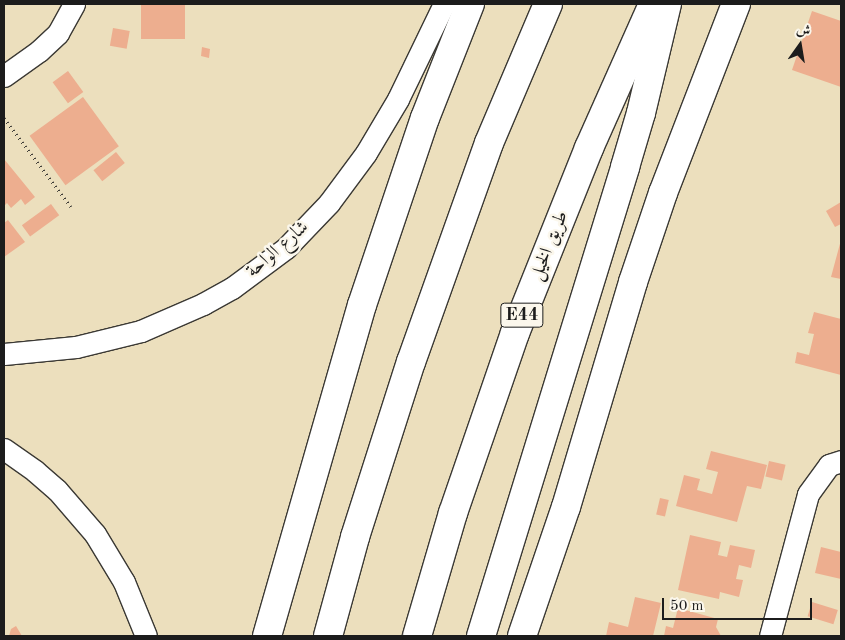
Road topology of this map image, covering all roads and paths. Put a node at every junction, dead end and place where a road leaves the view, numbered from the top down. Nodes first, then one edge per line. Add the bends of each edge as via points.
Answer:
1 (74, 4) edge
2 (444, 4) edge
3 (470, 4) edge
4 (548, 4) edge
5 (653, 4) edge
6 (667, 4) edge
7 (736, 4) edge
8 (4, 76) edge
9 (4, 118) edge
10 (71, 207) dead end
11 (4, 354) edge
12 (4, 449) edge
13 (841, 461) edge
14 (275, 607) junction
15 (524, 631) edge
16 (146, 636) edge
17 (260, 636) edge
18 (266, 636) edge
19 (328, 636) edge
20 (417, 636) edge
21 (480, 636) edge
22 (770, 636) edge

1 - 8 street via 58,32 39,51
2 - 11 street, شارع الواحة via 398,99 366,153 329,203 286,248 260,269 210,300 141,330 76,347
3 - 14 highway via 425,118 368,286
4 - 19 highway via 489,143 411,362 358,528
5 - 20 highway, طريق الخيل / E44 via 589,148 515,333 454,513
6 - 21 highway via 641,113
7 - 15 highway via 663,193 566,507
9 - 10 path
12 - 16 street via 57,490 95,534 124,582
13 - 22 street via 829,465 808,494
14 - 17 highway
14 - 18 highway

